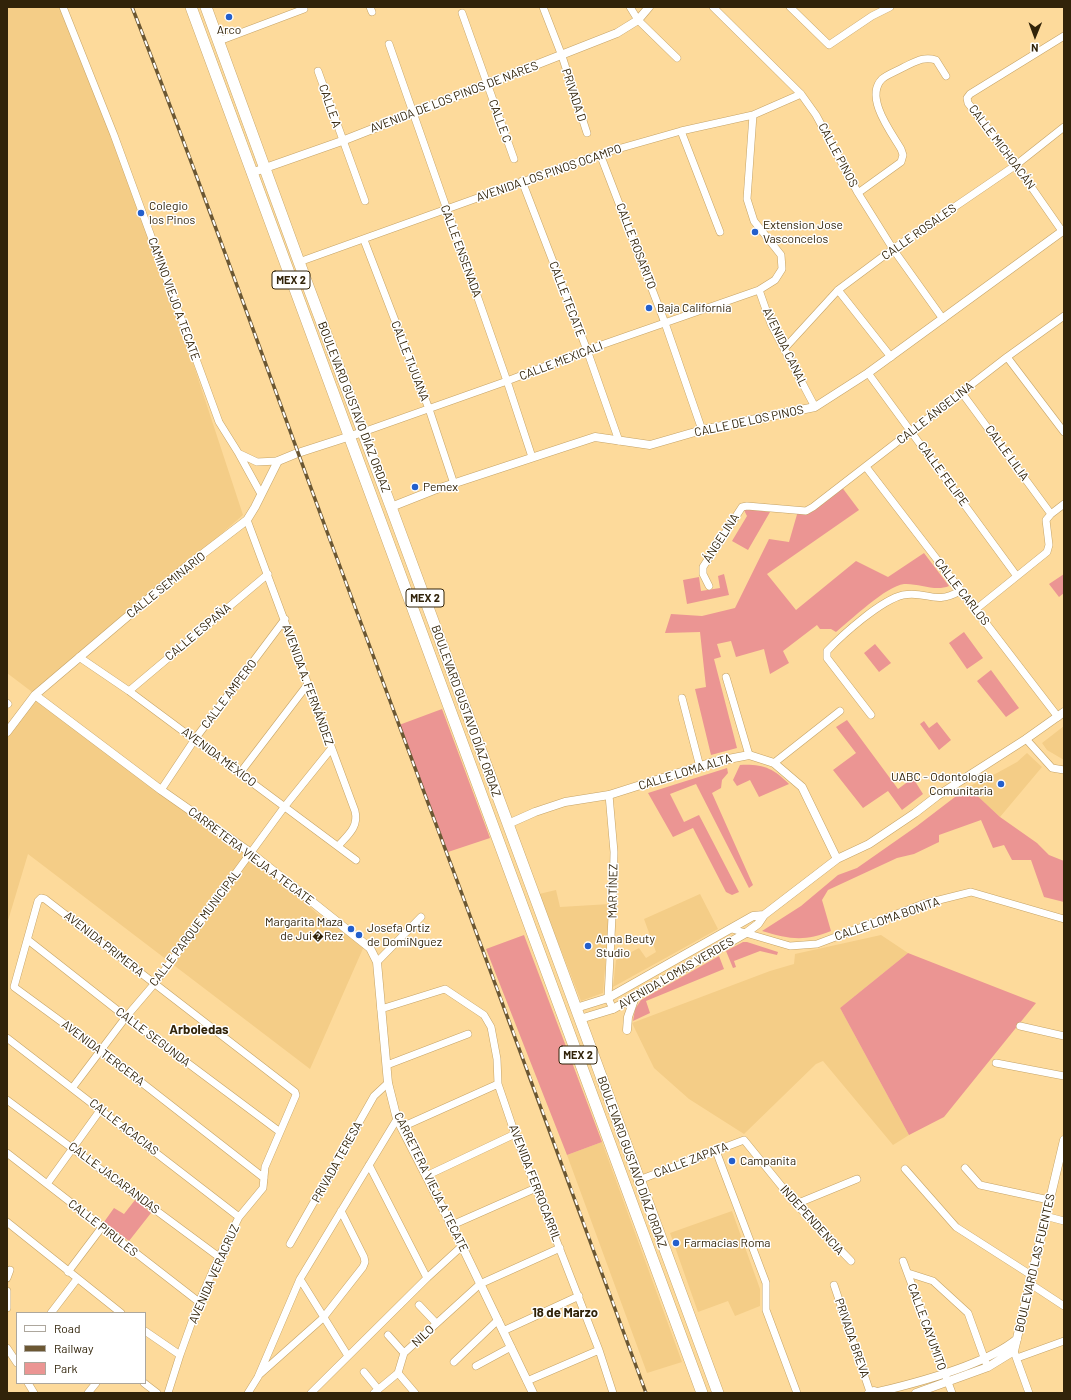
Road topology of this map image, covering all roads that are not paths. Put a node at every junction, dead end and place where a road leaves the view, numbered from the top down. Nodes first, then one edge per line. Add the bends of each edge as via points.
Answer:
1 (63, 7) edge
2 (191, 7) edge
3 (206, 7) edge
4 (543, 7) edge
5 (630, 7) edge
6 (650, 7) edge
7 (713, 7) edge
8 (790, 7) edge
9 (890, 7) edge
10 (304, 9) dead end
11 (462, 12) dead end
12 (638, 20) junction
13 (1064, 36) edge
14 (219, 41) junction
15 (389, 44) dead end
16 (562, 56) junction
17 (678, 58) dead end
18 (318, 71) dead end
19 (946, 76) dead end
20 (486, 84) junction
21 (801, 94) junction
22 (413, 112) junction
23 (753, 115) junction
24 (1064, 127) edge
25 (682, 131) junction
26 (587, 133) dead end
27 (342, 141) junction
28 (600, 154) junction
29 (514, 159) dead end
30 (1016, 165) junction
31 (265, 168) junction
32 (251, 173) junction
33 (522, 181) junction
34 (858, 193) junction
35 (365, 201) dead end
36 (446, 209) junction
37 (1063, 230) edge
38 (720, 232) dead end
39 (364, 240) junction
40 (893, 249) junction
41 (299, 262) junction
42 (759, 290) junction
43 (838, 290) junction
44 (1064, 316) edge
45 (943, 318) junction
46 (666, 322) junction
47 (784, 349) junction
48 (587, 350) junction
49 (891, 357) junction
50 (1007, 357) junction
51 (868, 373) junction
52 (508, 381) junction
53 (962, 393) junction
54 (815, 407) junction
55 (429, 409) junction
56 (702, 430) junction
57 (912, 431) junction
58 (363, 432) junction
59 (1064, 432) edge
60 (350, 437) junction
61 (619, 441) junction
62 (240, 454) junction
63 (532, 457) junction
64 (278, 461) junction
65 (866, 468) junction
66 (454, 484) junction
67 (261, 494) junction
68 (1064, 504) edge
69 (391, 507) junction
70 (806, 511) joint
71 (1051, 514) junction
72 (247, 520) junction
73 (268, 574) junction
74 (1016, 575) junction
75 (709, 586) dead end
76 (960, 591) junction
77 (975, 610) junction
78 (285, 619) junction
79 (79, 657) junction
80 (726, 677) dead end
81 (308, 684) junction
82 (129, 691) junction
83 (35, 695) junction
84 (682, 698) dead end
85 (840, 711) dead end
86 (466, 713) junction
87 (871, 715) dead end
88 (1061, 715) edge
89 (453, 718) junction
90 (7, 732) edge
91 (195, 739) junction
92 (1026, 739) junction
93 (331, 749) junction
94 (749, 755) junction
95 (774, 762) junction
96 (700, 767) junction
97 (1064, 770) edge
98 (240, 773) junction
99 (161, 790) junction
100 (609, 795) junction
101 (286, 806) junction
102 (508, 824) junction
103 (338, 846) junction
104 (251, 853) junction
105 (837, 858) junction
106 (356, 860) dead end
107 (42, 898) joint
108 (764, 914) junction
109 (422, 917) dead end
110 (1064, 920) edge
111 (732, 929) junction
112 (746, 933) junction
113 (28, 940) junction
114 (377, 962) junction
115 (155, 983) junction
116 (635, 997) junction
117 (608, 998) junction
118 (381, 1009) junction
119 (612, 1009) junction
120 (578, 1013) junction
121 (126, 1017) junction
122 (1020, 1026) dead end
123 (627, 1030) dead end
124 (468, 1034) dead end
125 (1064, 1036) edge
126 (7, 1038) edge
127 (100, 1050) junction
128 (996, 1062) dead end
129 (388, 1065) junction
130 (1064, 1076) edge
131 (388, 1083) junction
132 (498, 1084) junction
133 (73, 1087) junction
134 (296, 1095) joint
135 (7, 1100) edge
136 (101, 1109) junction
137 (397, 1118) junction
138 (402, 1127) junction
139 (280, 1132) junction
140 (514, 1134) junction
141 (744, 1140) joint
142 (1064, 1140) edge
143 (74, 1148) junction
144 (716, 1151) junction
145 (7, 1153) edge
146 (369, 1165) junction
147 (964, 1168) dead end
148 (905, 1169) dead end
149 (426, 1176) junction
150 (264, 1178) junction
151 (857, 1179) dead end
152 (639, 1180) junction
153 (47, 1184) junction
154 (536, 1188) junction
155 (1049, 1200) junction
156 (796, 1204) junction
157 (341, 1211) junction
158 (1045, 1216) junction
159 (239, 1217) junction
160 (1064, 1221) edge
161 (7, 1222) edge
162 (450, 1226) junction
163 (102, 1227) junction
164 (290, 1244) dead end
165 (462, 1246) junction
166 (560, 1248) junction
167 (219, 1257) junction
168 (903, 1261) dead end
169 (851, 1262) dead end
170 (10, 1270) dead end
171 (68, 1272) junction
172 (908, 1273) junction
173 (1031, 1275) junction
174 (7, 1278) edge
175 (426, 1278) junction
176 (77, 1279) junction
177 (300, 1279) junction
178 (1029, 1283) junction
179 (480, 1284) junction
180 (834, 1285) dead end
181 (7, 1291) edge
182 (579, 1296) junction
183 (199, 1302) junction
184 (419, 1305) dead end
185 (1064, 1306) edge
186 (7, 1308) edge
187 (52, 1312) edge
188 (120, 1312) edge
189 (323, 1318) junction
190 (498, 1320) junction
191 (436, 1323) junction
192 (503, 1331) junction
193 (146, 1332) edge
194 (388, 1335) dead end
195 (1064, 1341) edge
196 (511, 1347) junction
197 (7, 1348) edge
198 (1015, 1348) junction
199 (599, 1350) junction
200 (404, 1353) junction
201 (180, 1356) junction
202 (348, 1356) junction
203 (984, 1359) junction
204 (16, 1361) edge
205 (454, 1362) dead end
206 (476, 1366) dead end
207 (988, 1367) junction
208 (364, 1372) dead end
209 (944, 1372) junction
210 (398, 1373) junction
211 (258, 1377) junction
212 (527, 1381) junction
213 (947, 1381) junction
214 (29, 1384) edge
215 (95, 1384) edge
216 (145, 1384) edge
217 (376, 1391) edge
218 (34, 1393) edge
219 (88, 1393) edge
220 (157, 1393) edge
221 (168, 1393) edge
222 (248, 1393) edge
223 (312, 1393) edge
224 (416, 1393) edge
225 (532, 1393) edge
226 (613, 1393) edge
227 (702, 1393) edge
228 (718, 1393) edge
229 (797, 1393) edge
230 (874, 1393) edge
231 (916, 1393) edge
232 (952, 1393) edge
233 (1029, 1393) edge

1 - 62 street, CAMINO VIEJO A TECATE via 114,135 219,422
2 - 32 main road, BOULEVARD GUSTAVO DÍAZ ORDAZ / MEX 2
3 - 14 main road, BOULEVARD GUSTAVO DÍAZ ORDAZ / MEX 2
4 - 16 street, PRIVADA D
5 - 12 street
6 - 12 street, AVENIDA DE LOS PINOS DE NARES
7 - 21 street, CALLE PINOS
8 - 9 street via 829,45
10 - 14 street
11 - 20 street, CALLE C
12 - 16 street, AVENIDA DE LOS PINOS DE NARES via 617,34
12 - 17 street
13 - 30 street, CALLE MICHOACÁN via 967,98 968,103
14 - 31 main road, BOULEVARD GUSTAVO DÍAZ ORDAZ / MEX 2
15 - 22 street, CALLE ENSENADA
16 - 20 street, AVENIDA DE LOS PINOS DE NARES
16 - 26 street, PRIVADA D
18 - 27 street, CALLE A
19 - 34 street via 936,60 922,58 881,80 877,88 877,106 903,155 901,162
20 - 22 street, AVENIDA DE LOS PINOS DE NARES
20 - 29 street, CALLE C
21 - 23 street, AVENIDA LOS PINOS OCAMPO
21 - 34 street, CALLE PINOS via 816,115
22 - 27 street, AVENIDA DE LOS PINOS DE NARES
22 - 36 street, CALLE ENSENADA
23 - 25 street, AVENIDA LOS PINOS OCAMPO
23 - 42 street via 746,199 754,221 781,255 782,269 775,280
24 - 30 street, CALLE ROSALES
25 - 28 street, AVENIDA LOS PINOS OCAMPO
25 - 38 street
27 - 31 street, AVENIDA DE LOS PINOS DE NARES
27 - 35 street, CALLE A
28 - 33 street, AVENIDA LOS PINOS OCAMPO
28 - 46 street, CALLE ROSARITO
30 - 37 street, CALLE MICHOACÁN
30 - 40 street, CALLE ROSALES
31 - 32 street, AVENIDA DE LOS PINOS DE NARES
31 - 41 main road, BOULEVARD GUSTAVO DÍAZ ORDAZ / MEX 2
32 - 60 main road, BOULEVARD GUSTAVO DÍAZ ORDAZ / MEX 2
33 - 36 street, AVENIDA LOS PINOS OCAMPO
33 - 48 street, CALLE TECATE
34 - 40 street, CALLE PINOS
36 - 39 street, AVENIDA LOS PINOS OCAMPO
36 - 52 street, CALLE ENSENADA
37 - 45 street, CALLE DE LOS PINOS
39 - 41 street, AVENIDA LOS PINOS OCAMPO
39 - 55 street, CALLE TIJUANA
40 - 43 street, CALLE ROSALES
40 - 45 street, CALLE PINOS
41 - 58 main road, BOULEVARD GUSTAVO DÍAZ ORDAZ / MEX 2
42 - 46 street, CALLE MEXICALI
42 - 47 street, AVENIDA CANAL via 771,324
43 - 47 street, CALLE ROSALES
43 - 49 street
44 - 50 street, CALLE ÁNGELINA
45 - 49 street, CALLE DE LOS PINOS
46 - 48 street, CALLE MEXICALI
46 - 56 street, CALLE ROSARITO
47 - 54 street, AVENIDA CANAL
48 - 52 street, CALLE MEXICALI
48 - 61 street, CALLE TECATE
49 - 51 street, CALLE DE LOS PINOS
50 - 53 street, CALLE ÁNGELINA
50 - 59 street
51 - 54 street, CALLE DE LOS PINOS
51 - 57 street, CALLE FELIPE
52 - 55 street, CALLE MEXICALI
52 - 63 street, CALLE ENSENADA
53 - 57 street, CALLE ÁNGELINA
53 - 71 street, CALLE LILIA
54 - 56 street, CALLE DE LOS PINOS
55 - 58 street, CALLE MEXICALI
55 - 66 street, CALLE TIJUANA
56 - 61 street, CALLE DE LOS PINOS via 650,445
57 - 65 street, CALLE ÁNGELINA
57 - 74 street, CALLE FELIPE
58 - 60 street
58 - 69 main road, BOULEVARD GUSTAVO DÍAZ ORDAZ / MEX 2
60 - 64 street
60 - 89 main road, BOULEVARD GUSTAVO DÍAZ ORDAZ / MEX 2
61 - 63 street, CALLE DE LOS PINOS via 595,437
62 - 64 street via 257,462
62 - 67 street, CAMINO VIEJO A TECATE
63 - 66 street, CALLE DE LOS PINOS
64 - 67 street, CALLE SEMINARIO
65 - 70 street, CALLE ÁNGELINA
65 - 76 street, CALLE CARLOS
66 - 69 street, CALLE DE LOS PINOS
67 - 72 street, CALLE SEMINARIO
68 - 71 street
69 - 86 main road, BOULEVARD GUSTAVO DÍAZ ORDAZ / MEX 2
70 - 75 street, ÁNGELINA via 742,507 703,567 703,574
71 - 74 street via 1046,520 1049,545 1047,552
72 - 73 street, AVENIDA A. FERNÁNDEZ
72 - 79 street, CALLE SEMINARIO via 187,566
73 - 78 street, AVENIDA A. FERNÁNDEZ
73 - 82 street, CALLE ESPAÑA
74 - 77 street
76 - 77 street, CALLE CARLOS
76 - 87 street via 943,599 912,594 894,599 840,636 827,651 827,658
77 - 88 street, CALLE CARLOS
78 - 81 street, AVENIDA A. FERNÁNDEZ
78 - 91 street, CALLE AMPERO
79 - 82 street, AVENIDA MÉXICO
79 - 83 street, CALLE SEMINARIO
80 - 94 street
81 - 93 street, AVENIDA A. FERNÁNDEZ
81 - 98 street
82 - 91 street, AVENIDA MÉXICO
83 - 90 street, CALLE SEMINARIO
83 - 99 street, CARRETERA VIEJA A TECATE
84 - 96 street
85 - 95 street
86 - 89 main road
86 - 102 main road, BOULEVARD GUSTAVO DÍAZ ORDAZ / MEX 2
88 - 92 street, AVENIDA LOMAS VERDES
89 - 227 main road, BOULEVARD GUSTAVO DÍAZ ORDAZ / MEX 2
91 - 98 street, AVENIDA MÉXICO
91 - 99 street, CALLE AMPERO
92 - 97 street via 1052,768
92 - 105 street, AVENIDA LOMAS VERDES via 937,796 869,844
93 - 101 street, CALLE PARQUE MUNICIPAL
93 - 103 street, AVENIDA A. FERNÁNDEZ via 357,819 355,826
94 - 95 street, CALLE LOMA ALTA
94 - 96 street, CALLE LOMA ALTA
95 - 105 street, CALLE LOMA ALTA via 802,787
96 - 100 street, CALLE LOMA ALTA
98 - 101 street, AVENIDA MÉXICO
99 - 104 street, CARRETERA VIEJA A TECATE
100 - 102 street, CALLE LOMA ALTA via 565,802
100 - 117 street, MARTÍNEZ via 614,860
101 - 103 street, AVENIDA MÉXICO
101 - 104 street, CALLE PARQUE MUNICIPAL
102 - 120 main road, BOULEVARD GUSTAVO DÍAZ ORDAZ / MEX 2
103 - 106 street, AVENIDA MÉXICO
104 - 114 street, CARRETERA VIEJA A TECATE via 370,948
104 - 115 street, CALLE PARQUE MUNICIPAL
105 - 108 street, AVENIDA LOMAS VERDES
107 - 113 street, AVENIDA TERCERA via 38,901
107 - 115 street, AVENIDA PRIMERA
108 - 111 street, AVENIDA LOMAS VERDES via 753,916
108 - 112 street, AVENIDA LOMAS VERDES via 758,924
109 - 114 street
110 - 112 street, CALLE LOMA BONITA via 971,892 923,904 817,944 790,946
111 - 112 street, CALLE LOMA BONITA
111 - 117 street, AVENIDA LOMAS VERDES
112 - 116 street, AVENIDA LOMAS VERDES
113 - 121 street, CALLE SEGUNDA
113 - 127 street, AVENIDA TERCERA via 14,986
114 - 118 street, CARRETERA VIEJA A TECATE
115 - 121 street, CALLE PARQUE MUNICIPAL
115 - 134 street, AVENIDA PRIMERA
116 - 119 street, AVENIDA LOMAS VERDES
116 - 123 street via 628,1017
117 - 119 street, MARTÍNEZ
117 - 120 street, AVENIDA LOMAS VERDES
118 - 129 street, CARRETERA VIEJA A TECATE
118 - 132 street, AVENIDA FERROCARRIL via 445,989 484,1015 491,1027 495,1042
119 - 120 street, AVENIDA LOMAS VERDES
120 - 152 main road, BOULEVARD GUSTAVO DÍAZ ORDAZ / MEX 2
121 - 127 street, CALLE PARQUE MUNICIPAL
121 - 139 street, CALLE SEGUNDA
122 - 125 street
124 - 129 street
126 - 133 street, CALLE ACACIAS
127 - 133 street, CALLE PARQUE MUNICIPAL
127 - 150 street, AVENIDA TERCERA
128 - 130 street
129 - 131 street, CARRETERA VIEJA A TECATE
131 - 137 street, CARRETERA VIEJA A TECATE
131 - 164 street, PRIVADA TERESA via 374,1096
132 - 138 street
132 - 140 street, AVENIDA FERROCARRIL
133 - 136 street, CALLE ACACIAS
134 - 139 street, AVENIDA VERACRUZ
135 - 143 street, CALLE JACARANDAS
136 - 143 street
136 - 159 street, CALLE ACACIAS
137 - 138 street, CARRETERA VIEJA A TECATE
137 - 146 street
138 - 149 street, CARRETERA VIEJA A TECATE
139 - 150 street, AVENIDA VERACRUZ
140 - 149 street
140 - 154 street, AVENIDA FERROCARRIL
141 - 144 street, CALLE ZAPATA
141 - 156 street, INDEPENDENCIA
142 - 155 street, BOULEVARD LAS FUENTES
143 - 153 street
143 - 167 street, CALLE JACARANDAS
144 - 152 street, CALLE ZAPATA
144 - 229 street via 766,1283 766,1310
145 - 153 street, CALLE PIRULES
146 - 157 street
146 - 175 street
147 - 155 street via 980,1185
148 - 173 street via 956,1227
149 - 162 street, CARRETERA VIEJA A TECATE
150 - 159 street, AVENIDA VERACRUZ via 263,1188
151 - 156 street
152 - 228 main road, BOULEVARD GUSTAVO DÍAZ ORDAZ / MEX 2
153 - 163 street, CALLE PIRULES
154 - 162 street
154 - 166 street, AVENIDA FERROCARRIL
155 - 158 street, BOULEVARD LAS FUENTES
156 - 169 street, INDEPENDENCIA
157 - 177 street
157 - 189 street via 365,1262
158 - 160 street
158 - 173 street, BOULEVARD LAS FUENTES
159 - 167 street, AVENIDA VERACRUZ
161 - 171 street
162 - 165 street, CARRETERA VIEJA A TECATE
163 - 171 street
163 - 183 street, CALLE PIRULES
165 - 175 street
165 - 179 street, CARRETERA VIEJA A TECATE
166 - 179 street, NILO
166 - 182 street, AVENIDA FERROCARRIL
167 - 183 street, AVENIDA VERACRUZ
168 - 172 street, CALLE CAYUMITO
170 - 174 street
171 - 176 street
172 - 203 street via 933,1281 968,1313
172 - 209 street, CALLE CAYUMITO
173 - 178 street, BOULEVARD LAS FUENTES
175 - 202 street
176 - 187 street
176 - 188 street
177 - 189 street
177 - 211 street
178 - 185 street
178 - 198 street, BOULEVARD LAS FUENTES
179 - 190 street, CARRETERA VIEJA A TECATE
179 - 191 street, NILO
180 - 230 street, PRIVADA BREVA
181 - 186 street
182 - 192 street
182 - 199 street, AVENIDA FERROCARRIL
183 - 201 street, AVENIDA VERACRUZ
184 - 191 street
189 - 202 street
189 - 211 street
190 - 192 street, CARRETERA VIEJA A TECATE
190 - 205 street
191 - 200 street, NILO
192 - 196 street, CARRETERA VIEJA A TECATE
193 - 201 street
194 - 200 street
195 - 198 street
196 - 206 street
196 - 212 street, CARRETERA VIEJA A TECATE
197 - 204 street
198 - 203 street, BOULEVARD LAS FUENTES
198 - 207 street
198 - 233 street
199 - 212 street
199 - 226 street, AVENIDA FERROCARRIL
200 - 210 street, NILO
201 - 221 street, AVENIDA VERACRUZ
202 - 223 street
203 - 207 street
203 - 209 street, BOULEVARD LAS FUENTES
207 - 213 street
208 - 217 street
209 - 213 street, CALLE CAYUMITO
209 - 230 street, BOULEVARD LAS FUENTES
210 - 217 street
210 - 224 street
211 - 222 street
212 - 225 street, CARRETERA VIEJA A TECATE
213 - 231 street
213 - 232 street, CALLE CAYUMITO
214 - 218 street
215 - 219 street
216 - 220 street

